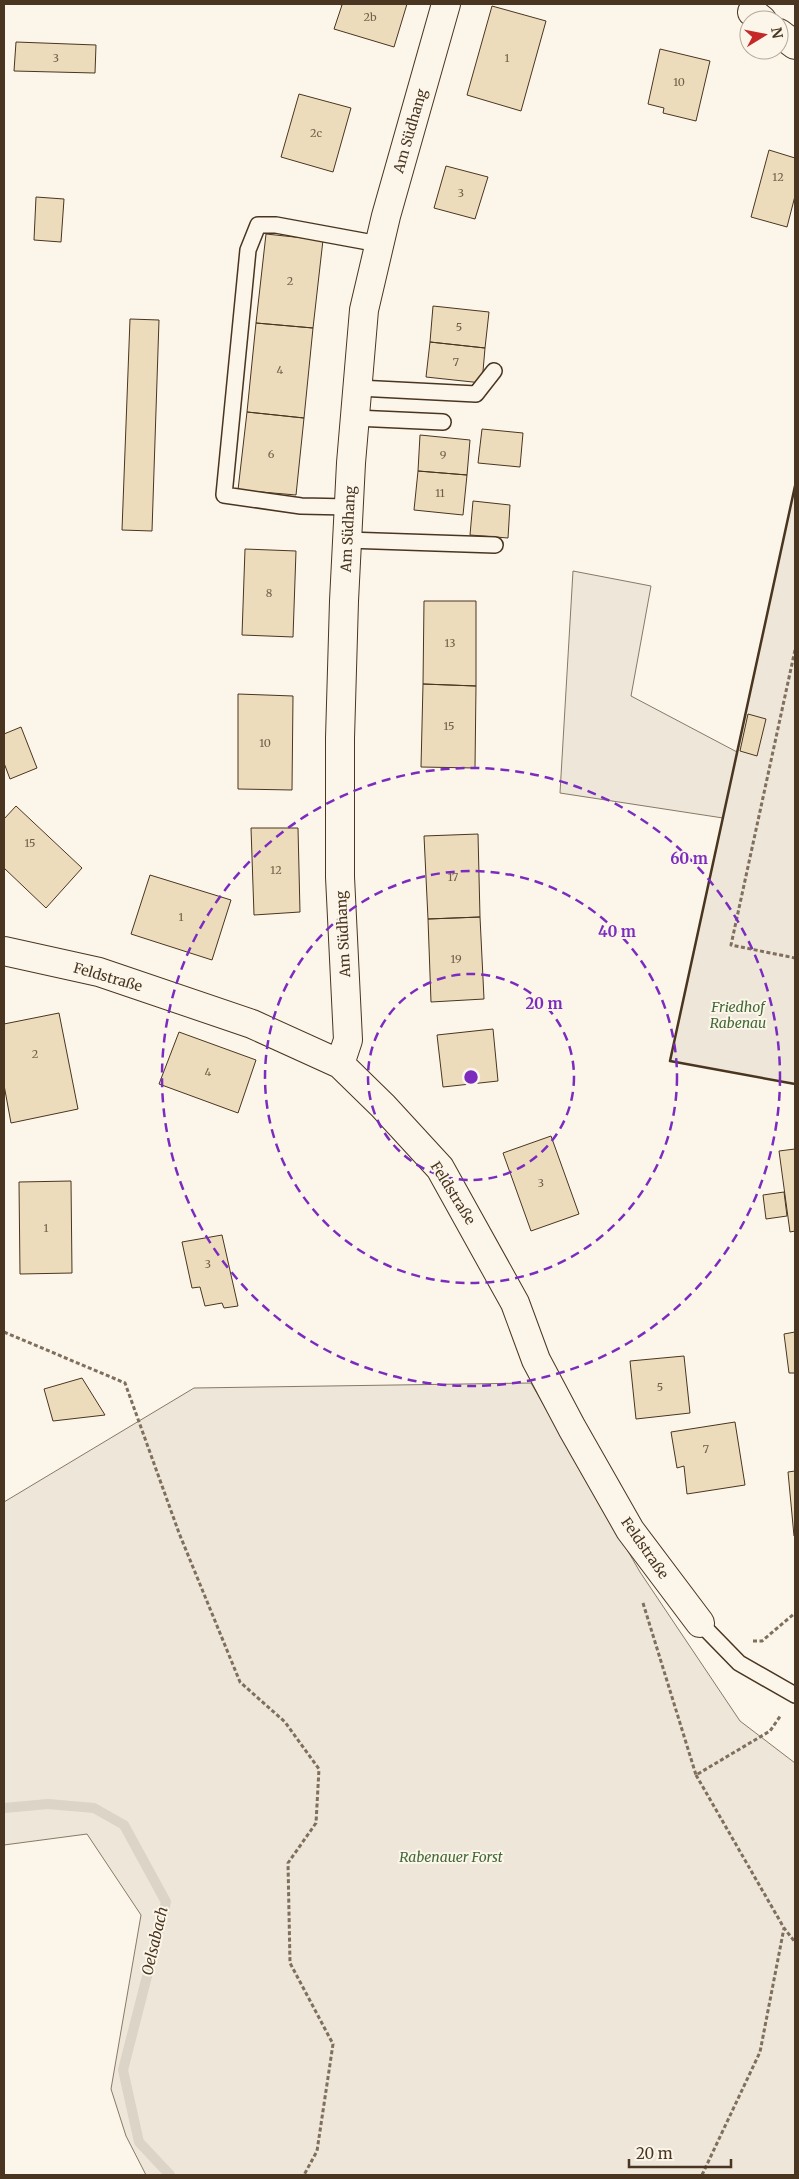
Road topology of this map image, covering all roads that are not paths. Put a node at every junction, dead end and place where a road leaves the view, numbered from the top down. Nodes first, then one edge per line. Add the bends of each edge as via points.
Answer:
1 (446, 4) edge
2 (379, 244) junction
3 (494, 371) dead end
4 (358, 388) junction
5 (355, 418) junction
6 (443, 422) dead end
7 (349, 507) junction
8 (347, 540) junction
9 (495, 544) dead end
10 (4, 951) edge
11 (340, 1064) junction
12 (706, 1629) joint
13 (795, 1695) edge

1 - 2 street, Am Südhang
2 - 4 street, Am Südhang via 364,310
2 - 7 lane via 276,225 258,225 248,250 224,495 301,506
3 - 4 lane via 476,394
4 - 5 street, Am Südhang
5 - 6 lane
5 - 7 street, Am Südhang
7 - 8 street, Am Südhang
8 - 9 lane
8 - 11 street, Am Südhang via 340,738 340,877 348,1040
10 - 11 street, Feldstraße via 99,972 252,1024
11 - 12 street, Feldstraße via 440,1168 515,1303 536,1360 630,1530
12 - 13 lane via 739,1663

